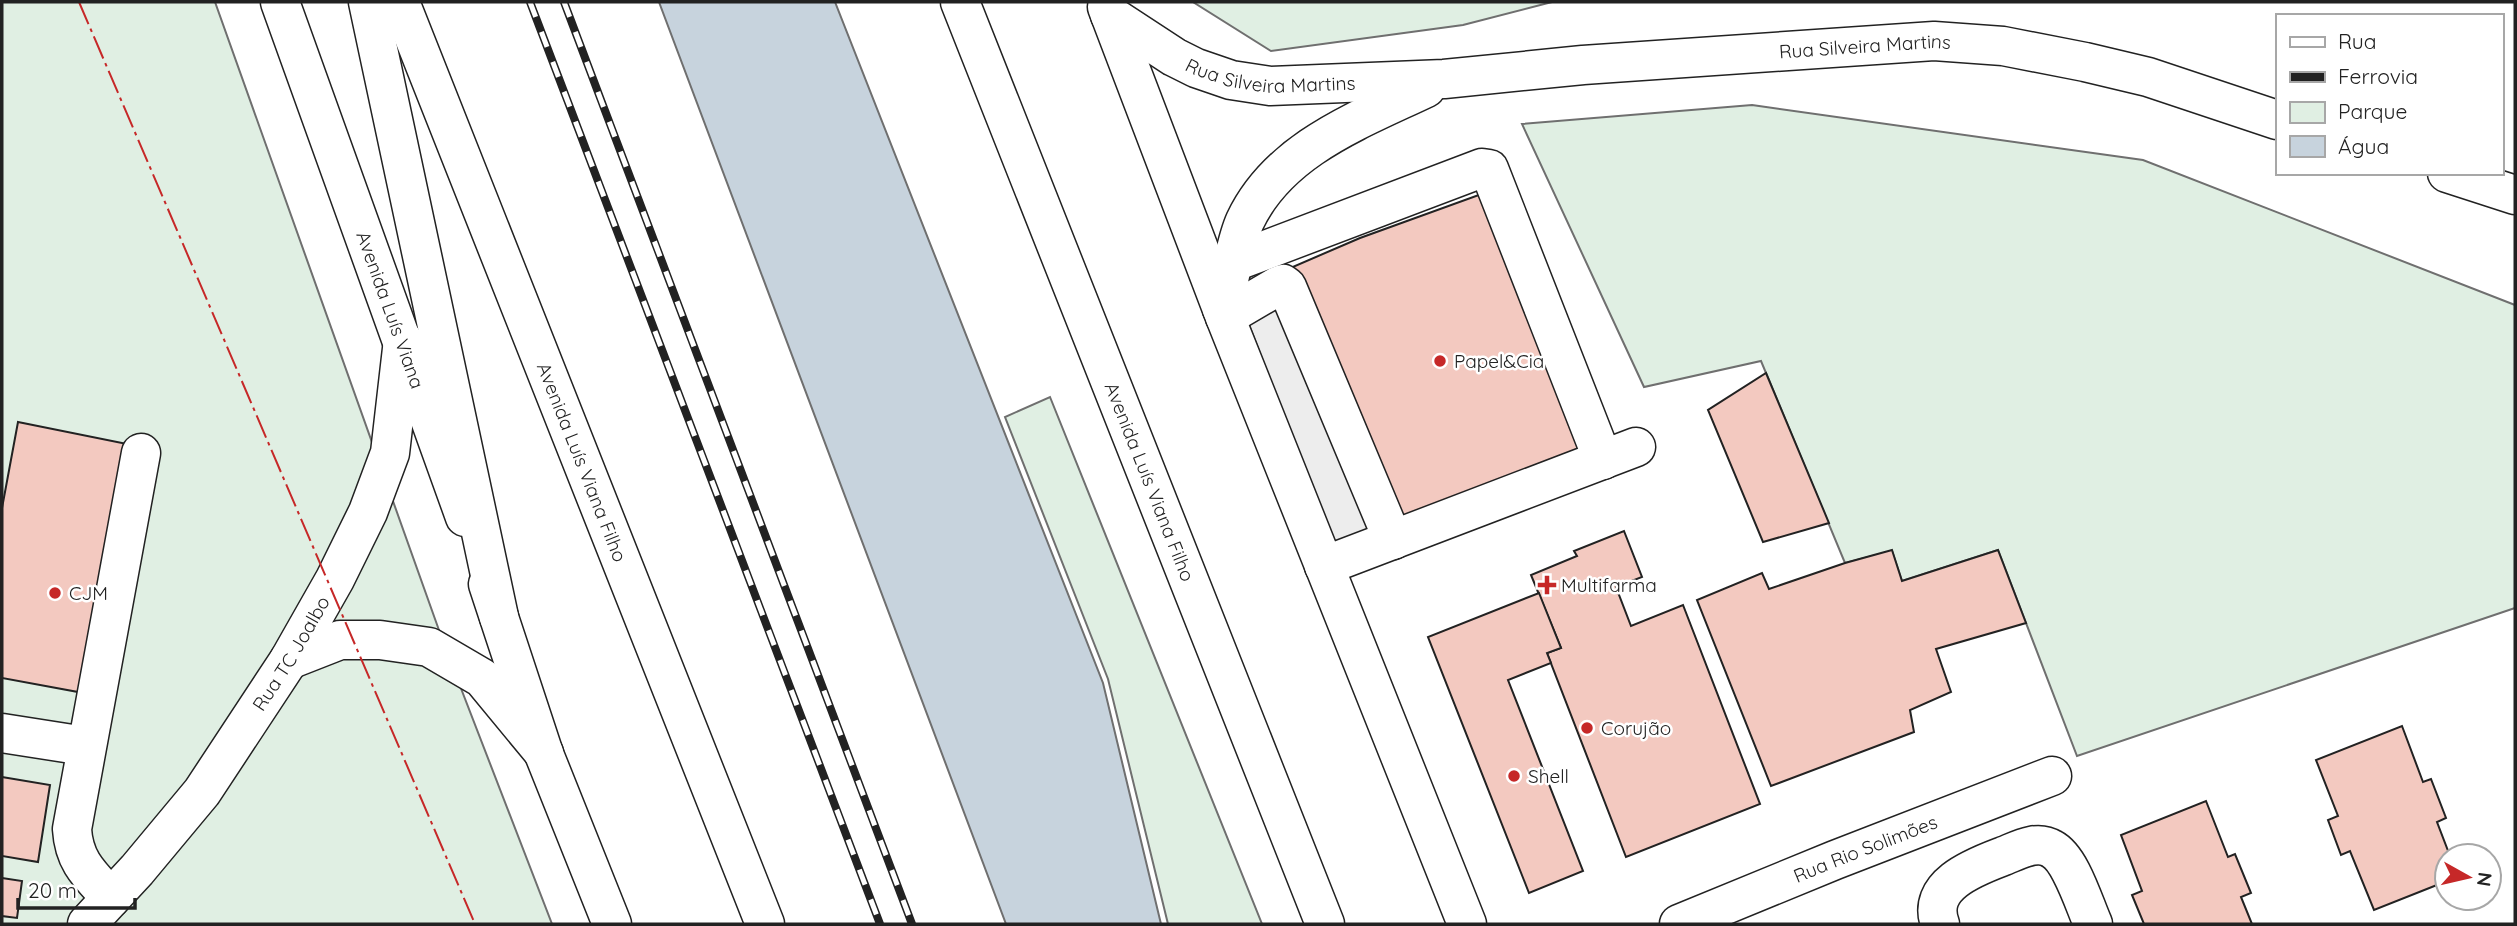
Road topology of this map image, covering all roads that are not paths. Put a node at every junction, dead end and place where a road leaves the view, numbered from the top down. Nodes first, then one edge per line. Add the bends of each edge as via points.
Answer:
1 (280, 2) edge
2 (368, 2) edge
3 (400, 2) edge
4 (1108, 8) edge
5 (968, 12) edge
6 (1444, 79) junction
7 (2276, 120) edge
8 (2452, 175) edge
9 (2515, 195) edge
10 (1234, 262) junction
11 (1224, 313) junction
12 (403, 340) junction
13 (141, 453) dead end
14 (1393, 540) junction
15 (1324, 566) junction
16 (499, 617) junction
17 (289, 660) junction
18 (2, 733) edge
19 (85, 747) junction
20 (544, 754) junction
21 (2052, 776) dead end
22 (99, 911) edge
23 (612, 924) edge
24 (765, 924) edge
25 (1325, 924) edge
26 (1467, 924) edge
27 (1679, 924) edge
28 (1940, 924) edge
29 (2093, 924) edge

1 - 12 main road, Avenida Luís Viana
2 - 16 main road
3 - 24 main road, Avenida Luís Viana Filho
4 - 6 main road, Rua Silveira Martins via 1174,57 1231,80 1270,86
4 - 11 main road
5 - 25 main road, Avenida Luís Viana Filho
6 - 7 main road, Rua Silveira Martins via 1934,41 2003,46 2085,62 2148,77
6 - 10 main road, Rua Silveira Martins via 1346,125 1293,160 1264,189 1244,223
8 - 9 main road
10 - 11 main road, Rua Silveira Martins
10 - 14 main road via 1489,169 1620,453
11 - 14 main road via 1278,286 1287,287
11 - 15 main road
12 - 16 main road, Avenida Luís Viana
12 - 17 main road, Rua TC Joalbo via 390,453 368,512
13 - 19 main road
14 - 15 main road
15 - 26 main road
16 - 20 main road
17 - 20 main road via 340,640 429,647 482,678
17 - 22 main road, Rua TC Joalbo via 202,792
18 - 19 main road
19 - 22 main road via 73,816 73,848
20 - 23 main road
21 - 27 main road, Rua Rio Solimões
28 - 29 main road via 1937,904 1958,876 2041,844 2059,854

